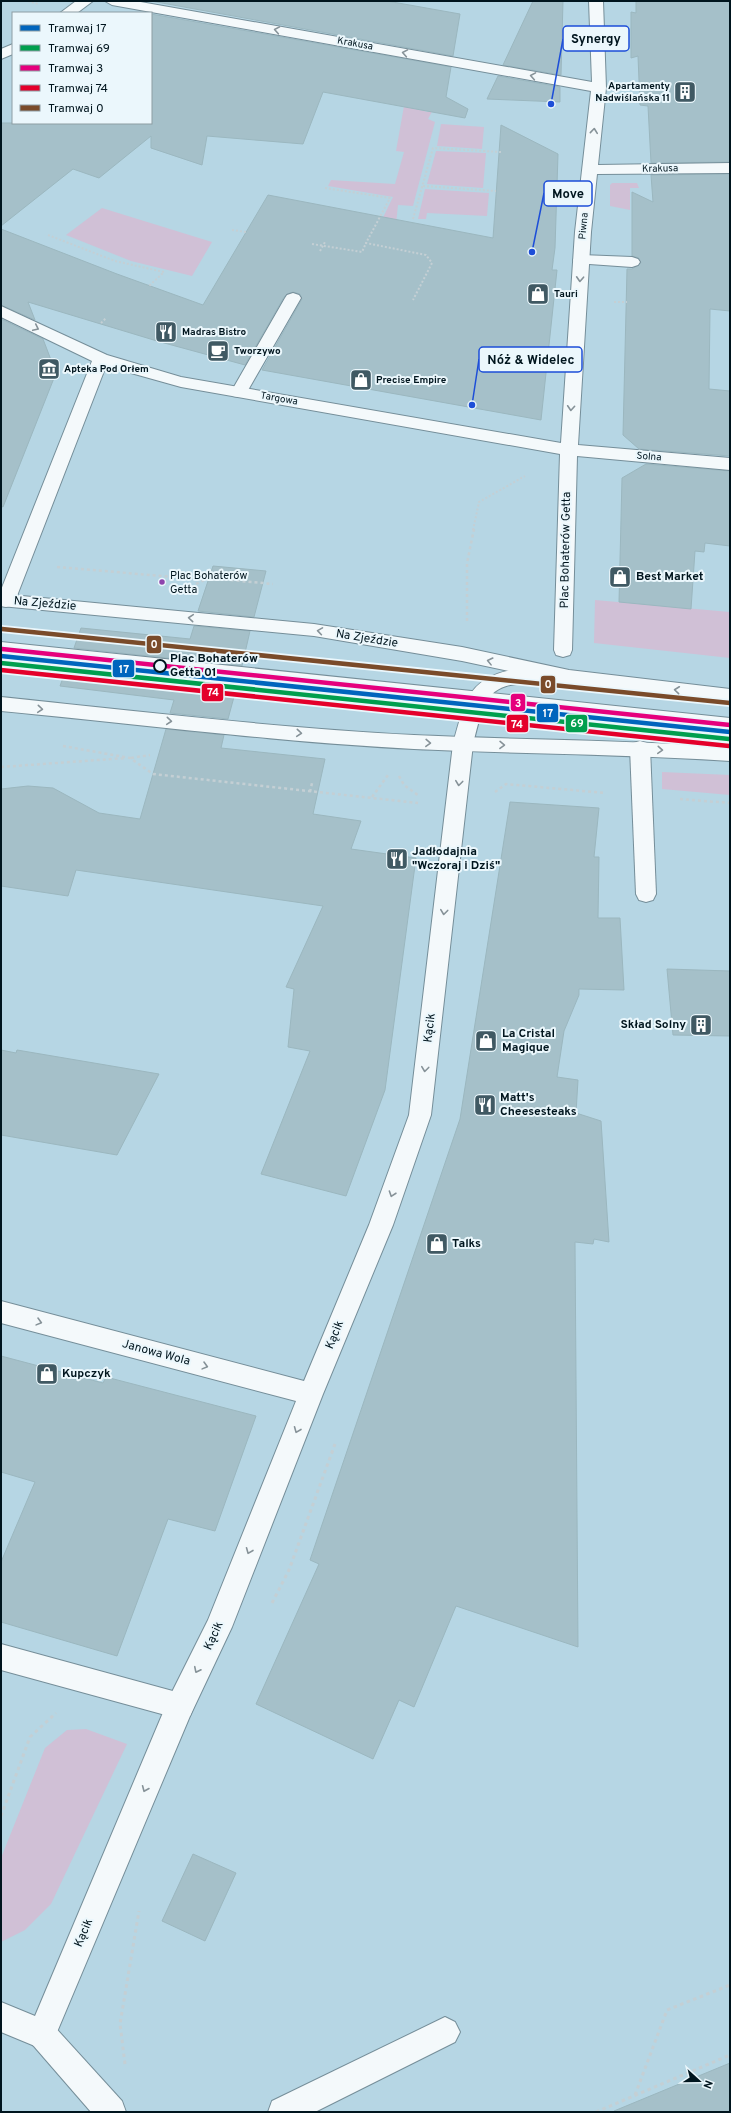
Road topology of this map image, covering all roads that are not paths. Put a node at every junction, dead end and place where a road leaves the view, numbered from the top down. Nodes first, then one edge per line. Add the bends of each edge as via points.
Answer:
1 (86, 1) edge
2 (112, 1) edge
3 (596, 1) edge
4 (69, 12) edge
5 (12, 49) edge
6 (1, 55) edge
7 (599, 88) junction
8 (730, 168) edge
9 (590, 170) junction
10 (581, 260) junction
11 (632, 262) dead end
12 (292, 298) dead end
13 (1, 311) edge
14 (101, 359) junction
15 (239, 392) junction
16 (568, 450) junction
17 (730, 464) edge
18 (3, 601) edge
19 (1, 649) edge
20 (563, 650) dead end
21 (569, 677) junction
22 (730, 696) edge
23 (479, 699) junction
24 (1, 704) edge
25 (730, 725) edge
26 (463, 744) junction
27 (640, 748) junction
28 (730, 754) edge
29 (646, 894) dead end
30 (1, 1312) edge
31 (311, 1394) junction
32 (1, 1657) edge
33 (180, 1706) junction
34 (1, 2017) edge
35 (445, 2032) dead end
36 (42, 2034) junction
37 (111, 2112) edge
38 (283, 2112) edge

1 - 4 street
7 -> 2 street, Krakusa
3 - 7 street, Piwna
5 - 6 street
9 -> 7 street, Piwna
8 - 9 street, Krakusa
9 - 10 street, Piwna
10 - 11 street
10 -> 16 street, Piwna
12 - 15 street
13 -> 14 street, Targowa
14 - 15 street, Targowa via 181,382
14 - 18 street
15 - 16 street, Targowa
16 - 17 street, Solna
16 - 20 street, Plac Bohaterów Getta
21 -> 18 street, Na Zjeździe via 462,654 314,630
19 - 23 street
22 -> 21 street, Na Zjeździe
21 - 23 street, Kącik via 508,676 483,688
23 - 25 street
23 - 26 street, Kącik via 469,718
24 -> 26 street via 295,733
26 -> 27 street
26 -> 31 street, Kącik via 420,1115 381,1225
27 -> 28 street
27 - 29 street
30 -> 31 street, Janowa Wola
31 -> 33 street, Kącik via 219,1627
32 - 33 street
33 -> 36 street, Kącik
34 - 36 street
35 - 38 street
36 - 37 street

